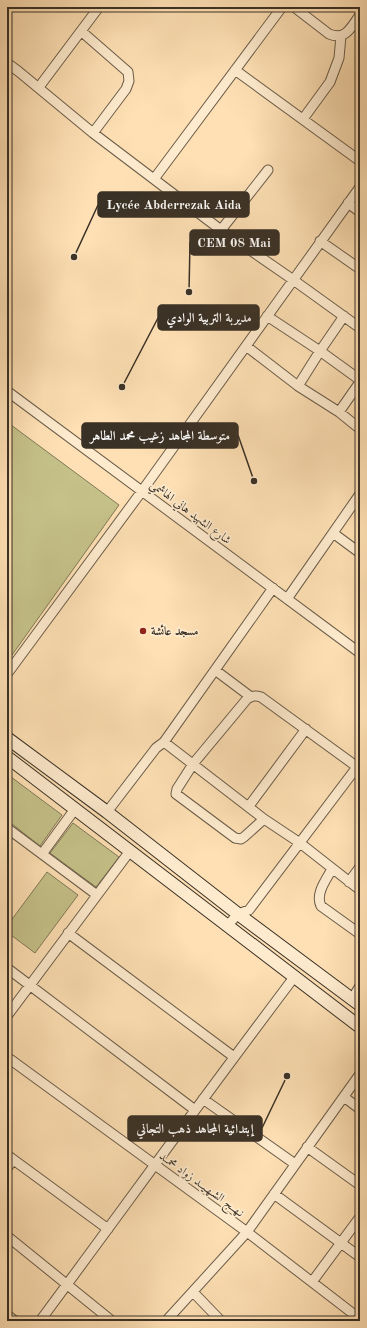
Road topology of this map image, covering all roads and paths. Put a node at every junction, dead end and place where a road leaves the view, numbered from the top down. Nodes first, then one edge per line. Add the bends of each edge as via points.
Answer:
1 (99, 7) edge
2 (282, 7) edge
3 (294, 7) edge
4 (360, 15) edge
5 (81, 31) junction
6 (341, 36) junction
7 (7, 63) edge
8 (235, 70) junction
9 (39, 87) junction
10 (303, 119) junction
11 (93, 133) junction
12 (360, 161) edge
13 (268, 170) dead end
14 (154, 179) junction
15 (360, 187) edge
16 (348, 203) junction
17 (360, 212) edge
18 (220, 230) junction
19 (320, 241) junction
20 (360, 257) edge
21 (357, 267) edge
22 (292, 280) junction
23 (267, 316) junction
24 (344, 316) junction
25 (360, 328) edge
26 (246, 346) junction
27 (320, 351) junction
28 (360, 381) edge
29 (298, 386) junction
30 (7, 391) edge
31 (339, 412) junction
32 (360, 429) edge
33 (142, 491) junction
34 (360, 494) edge
35 (333, 533) junction
36 (360, 553) edge
37 (273, 588) junction
38 (287, 599) junction
39 (360, 653) edge
40 (215, 670) junction
41 (7, 674) edge
42 (251, 696) junction
43 (306, 729) junction
44 (7, 738) edge
45 (164, 742) junction
46 (7, 757) edge
47 (193, 764) junction
48 (359, 766) edge
49 (249, 806) junction
50 (75, 809) junction
51 (107, 812) junction
52 (264, 819) junction
53 (7, 828) edge
54 (300, 843) junction
55 (130, 851) junction
56 (42, 854) junction
57 (360, 867) edge
58 (332, 869) junction
59 (349, 882) junction
60 (360, 890) edge
61 (98, 895) junction
62 (246, 916) junction
63 (228, 926) junction
64 (68, 933) junction
65 (239, 934) junction
66 (360, 934) edge
67 (7, 968) edge
68 (295, 976) junction
69 (30, 985) junction
70 (360, 986) edge
71 (356, 1002) edge
72 (7, 1016) edge
73 (360, 1027) edge
74 (234, 1056) junction
75 (7, 1057) edge
76 (360, 1074) edge
77 (344, 1097) junction
78 (203, 1099) junction
79 (360, 1109) edge
80 (195, 1110) junction
81 (307, 1147) junction
82 (10, 1158) edge
83 (295, 1164) junction
84 (156, 1165) junction
85 (7, 1168) edge
86 (360, 1185) edge
87 (274, 1194) junction
88 (360, 1217) edge
89 (108, 1229) junction
90 (247, 1232) junction
91 (7, 1236) edge
92 (340, 1243) junction
93 (360, 1257) edge
94 (312, 1282) junction
95 (67, 1284) junction
96 (193, 1292) junction
97 (7, 1315) edge
98 (360, 1318) edge
99 (15, 1321) edge
100 (40, 1321) edge
101 (112, 1321) edge
102 (166, 1321) edge
103 (220, 1321) edge

1 - 5 street
2 - 8 street
3 - 6 street via 329,34
4 - 6 street via 347,33
5 - 9 street
5 - 11 street via 128,72 129,81 126,89
6 - 10 street via 338,58 330,82
7 - 9 street
8 - 10 street
8 - 14 street
9 - 11 street
10 - 12 street
11 - 14 street
13 - 18 street
14 - 18 street
15 - 16 street
16 - 17 street
16 - 19 street
18 - 22 street
19 - 21 street
19 - 22 street
20 - 21 street
22 - 23 street
22 - 24 street
23 - 26 street
23 - 27 street
24 - 25 street
24 - 27 street
26 - 29 street
26 - 33 street
27 - 28 street
27 - 29 street
28 - 31 street
29 - 31 street
30 - 33 street, شارع الشهيد هاني الهاشمي
31 - 32 street
33 - 37 street, شارع الشهيد هاني الهاشمي
33 - 41 street
34 - 35 street
35 - 36 street
35 - 38 street
37 - 38 street, شارع الشهيد هاني الهاشمي
37 - 40 street
38 - 39 street, شارع الشهيد هاني الهاشمي
40 - 42 street
40 - 45 street
42 - 43 street via 261,697
42 - 47 street
43 - 48 street
43 - 49 street
44 - 51 main road
45 - 47 street
45 - 51 street via 156,748
46 - 50 main road
47 - 49 street
47 - 52 street via 177,789 176,794 179,797 238,839 244,837
48 - 54 street
49 - 52 street
50 - 55 main road
50 - 56 street
51 - 62 main road
52 - 54 street
53 - 56 street
54 - 58 street
54 - 62 street
55 - 61 street
55 - 63 main road
56 - 61 street
57 - 59 street
58 - 59 street
58 - 66 street via 320,891 319,902
59 - 60 street
61 - 64 street
62 - 63 street
62 - 65 street
62 - 71 main road
63 - 65 main road
64 - 69 street
64 - 74 street
65 - 68 main road
67 - 69 street
68 - 73 main road
68 - 74 street
69 - 72 street
69 - 80 street
70 - 71 street
74 - 78 street
75 - 84 street, نـهــج الشـهـيــد زواد محمــد
76 - 77 street
77 - 79 street
77 - 81 street
78 - 80 street
78 - 83 street
80 - 84 street
81 - 83 street
81 - 86 street
82 - 85 street
82 - 89 street
83 - 87 street
84 - 89 street
84 - 90 street, نـهــج الشـهـيــد زواد محمــد
87 - 90 street
87 - 92 street
88 - 92 street
89 - 95 street
90 - 94 street, نـهــج الشـهـيــد زواد محمــد
90 - 96 street
91 - 95 street
92 - 93 street
92 - 94 street
94 - 98 street, نـهــج الشـهـيــد زواد محمــد
95 - 100 street
95 - 101 street
96 - 102 street
96 - 103 street
97 - 99 street

